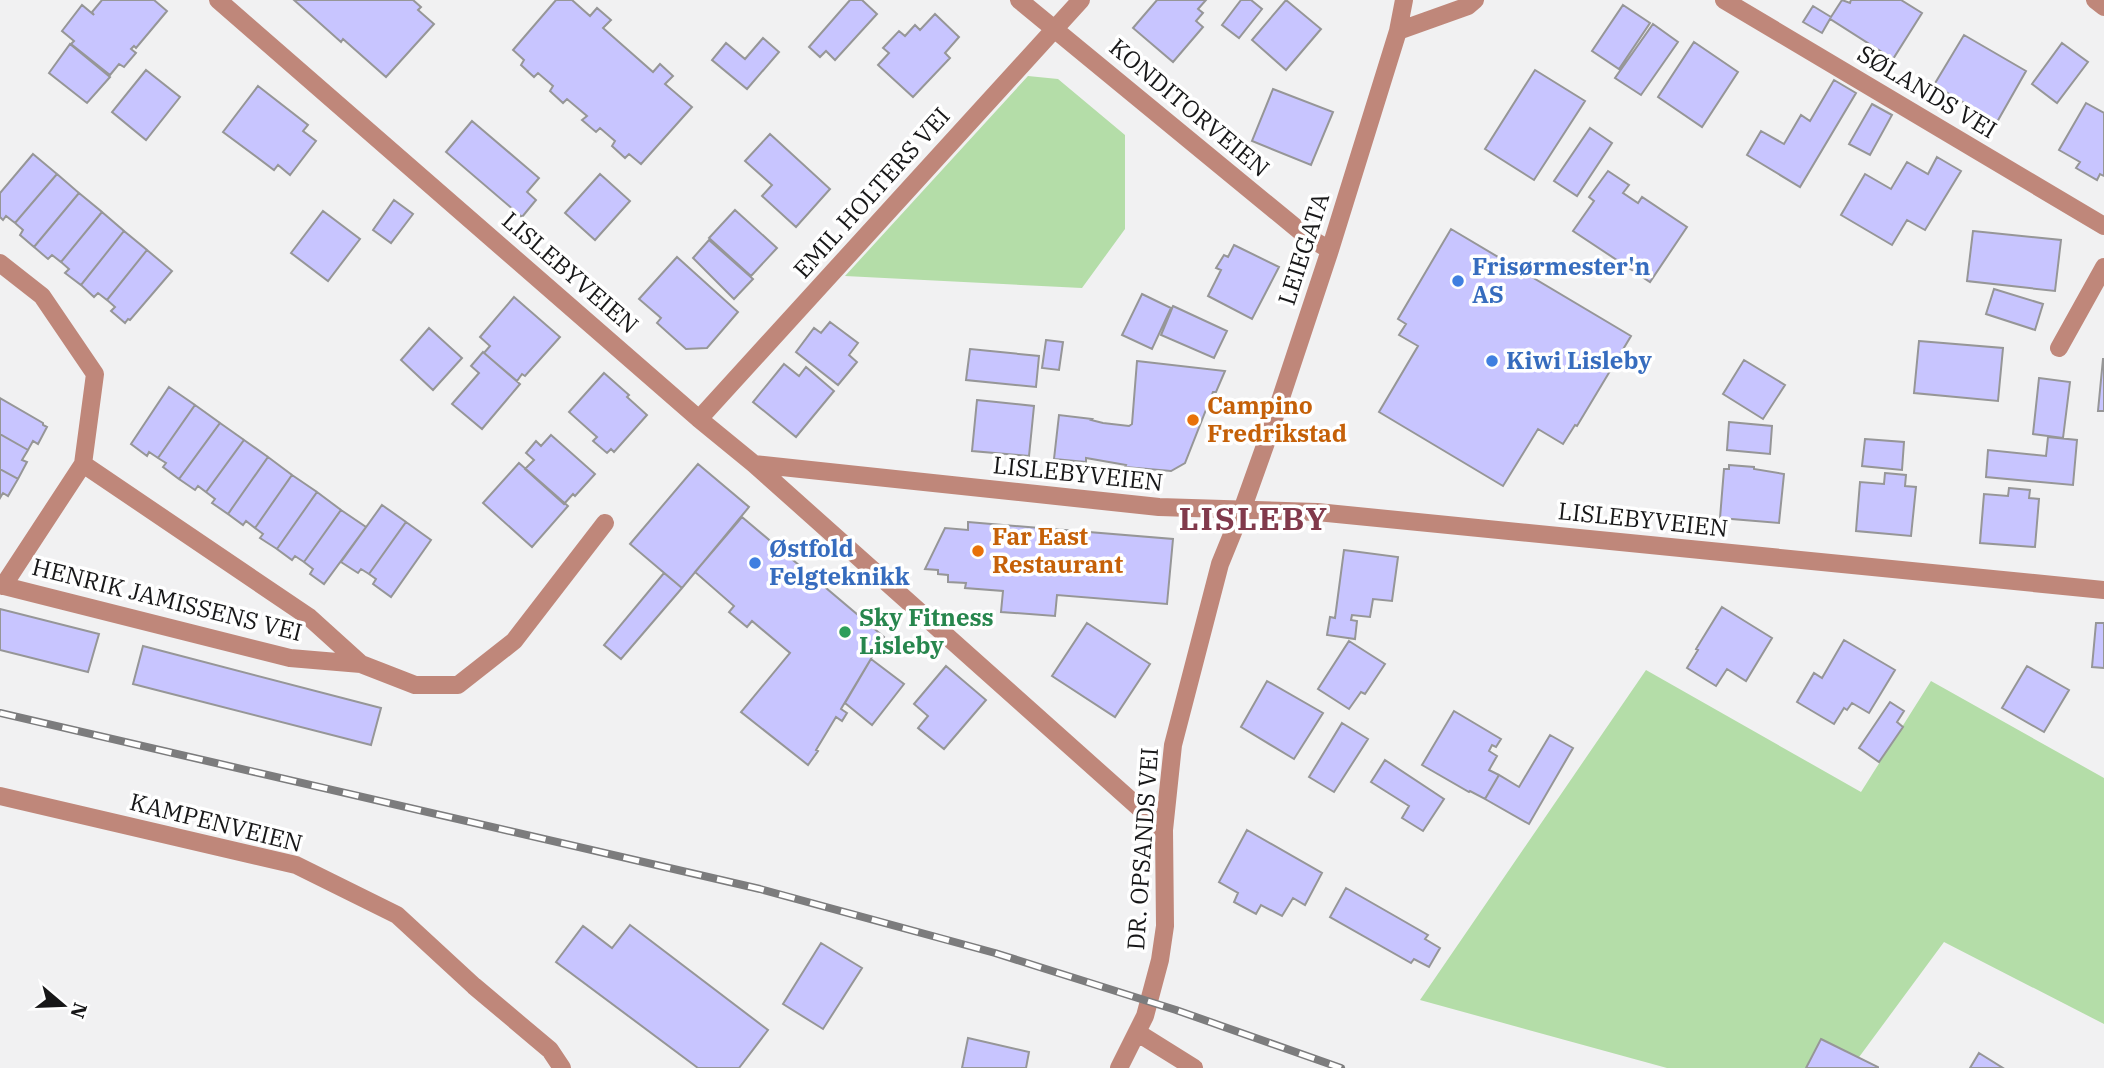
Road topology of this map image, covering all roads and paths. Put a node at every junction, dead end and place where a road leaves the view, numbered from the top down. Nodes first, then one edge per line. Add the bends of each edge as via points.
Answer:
1 (218, 0) edge
2 (1019, 0) edge
3 (1081, 0) edge
4 (1404, 0) edge
5 (1475, 0) edge
6 (1724, 0) edge
7 (2095, 0) edge
8 (2104, 7) edge
9 (1055, 28) junction
10 (1398, 31) junction
11 (2104, 226) edge
12 (1330, 250) junction
13 (0, 263) edge
14 (2104, 267) edge
15 (2059, 348) dead end
16 (699, 419) junction
17 (83, 464) junction
18 (754, 464) junction
19 (1242, 510) junction
20 (606, 523) dead end
21 (2, 586) edge
22 (2104, 590) edge
23 (361, 664) junction
24 (0, 796) edge
25 (1164, 830) junction
26 (1138, 1034) junction
27 (562, 1068) edge
28 (1119, 1068) edge
29 (1194, 1068) edge

1 - 16 street, LISLEBYVEIEN
2 - 9 street, KONDITORVEIEN
3 - 9 street, EMIL HOLTERS VEI
4 - 10 street, LEIEGATA
5 - 10 street
6 - 11 street, SØLANDS VEI
7 - 8 street
9 - 12 street, KONDITORVEIEN via 1306,236
9 - 16 street, EMIL HOLTERS VEI
10 - 12 street, LEIEGATA
12 - 19 street, LEIEGATA
13 - 17 street, HENRIK JAMISSENS VEI via 42,296 95,374
14 - 15 street
16 - 18 street, LISLEBYVEIEN
17 - 21 street, HENRIK JAMISSENS VEI
17 - 23 street, HENRIK JAMISSENS VEI via 309,617
18 - 19 street, LISLEBYVEIEN via 1159,508
18 - 25 street
19 - 22 street, LISLEBYVEIEN via 1317,512
19 - 25 street, DR. OPSANDS VEI via 1220,564 1173,745
20 - 23 street, HENRIK JAMISSENS VEI via 514,641 457,685 415,685
21 - 23 street, HENRIK JAMISSENS VEI via 290,658
24 - 27 street, KAMPENVEIEN via 296,865 397,915 550,1050
25 - 26 street, DR. OPSANDS VEI via 1165,926 1150,1002
26 - 28 street, DR. OPSANDS VEI
26 - 29 street

